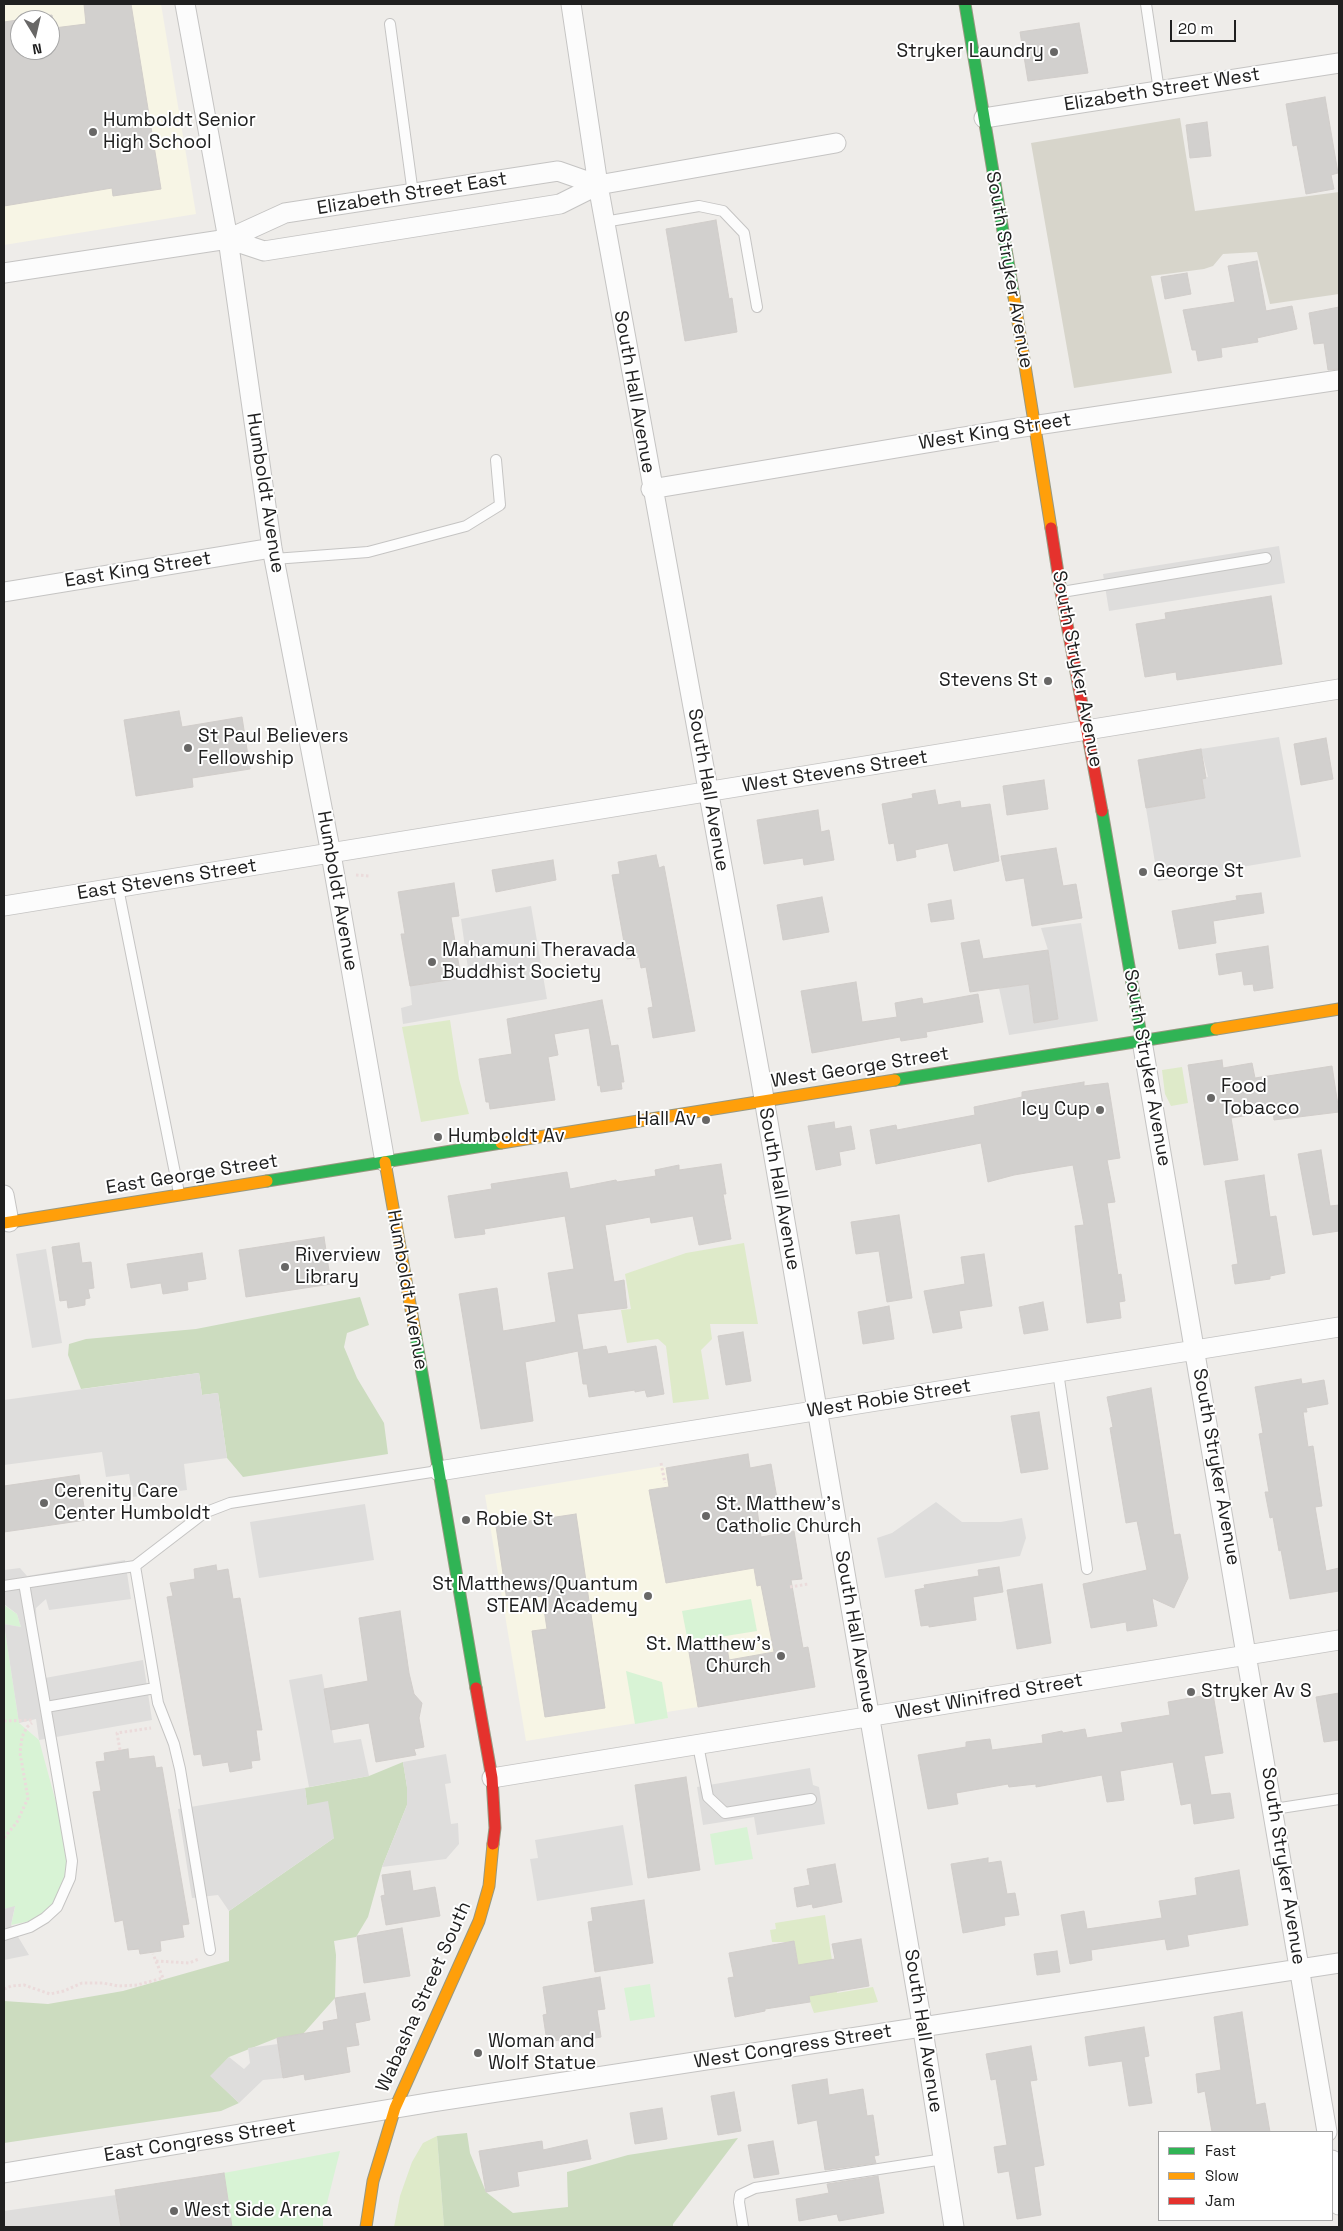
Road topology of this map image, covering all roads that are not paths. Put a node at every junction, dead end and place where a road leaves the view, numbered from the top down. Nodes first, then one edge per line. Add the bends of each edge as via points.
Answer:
1 (185, 4) edge
2 (571, 4) edge
3 (964, 4) edge
4 (1146, 4) edge
5 (390, 24) dead end
6 (1339, 63) edge
7 (1159, 91) junction
8 (984, 118) junction
9 (836, 143) dead end
10 (598, 185) junction
11 (413, 194) junction
12 (604, 222) junction
13 (228, 239) junction
14 (4, 273) edge
15 (757, 307) dead end
16 (1339, 380) edge
17 (1036, 425) junction
18 (496, 460) dead end
19 (652, 489) junction
20 (273, 554) junction
21 (1266, 558) dead end
22 (4, 592) edge
23 (1061, 592) junction
24 (1339, 689) edge
25 (1088, 731) junction
26 (710, 792) junction
27 (331, 854) junction
28 (118, 888) junction
29 (4, 906) edge
30 (1339, 1009) edge
31 (1142, 1041) junction
32 (764, 1101) junction
33 (386, 1162) junction
34 (4, 1194) edge
35 (180, 1194) junction
36 (6, 1223) edge
37 (1339, 1327) edge
38 (1196, 1350) junction
39 (1058, 1372) junction
40 (817, 1410) junction
41 (439, 1471) junction
42 (135, 1566) junction
43 (1087, 1569) dead end
44 (24, 1583) junction
45 (4, 1586) edge
46 (1339, 1640) edge
47 (1248, 1654) junction
48 (155, 1688) junction
49 (46, 1707) junction
50 (870, 1718) junction
51 (698, 1745) junction
52 (492, 1778) junction
53 (1339, 1798) edge
54 (811, 1799) dead end
55 (1274, 1809) junction
56 (4, 1935) edge
57 (206, 1950) road end
58 (1339, 1962) edge
59 (1300, 1968) junction
60 (923, 2027) junction
61 (395, 2108) junction
62 (1327, 2131) edge
63 (944, 2159) junction
64 (1333, 2166) edge
65 (4, 2172) edge
66 (1339, 2205) edge
67 (366, 2227) edge
68 (743, 2227) edge
69 (954, 2227) edge

1 - 13 street, Humboldt Avenue
2 - 10 street, South Hall Avenue
3 - 8 street, South Stryker Avenue
4 - 7 lane
5 - 11 lane
6 - 7 street, Elizabeth Street West
7 - 8 street, Elizabeth Street West
8 - 17 street, South Stryker Avenue
9 - 10 street, Elizabeth Street East
10 - 11 street, Elizabeth Street East via 558,171
10 - 12 street, South Hall Avenue
10 - 13 street, Elizabeth Street East via 560,204 264,251
11 - 13 street, Elizabeth Street East via 285,214
12 - 15 lane via 698,206 723,211 744,233
12 - 19 street, South Hall Avenue
13 - 14 street, Elizabeth Street East
13 - 20 street, Humboldt Avenue
16 - 17 street, West King Street
17 - 19 street, West King Street
17 - 23 street, South Stryker Avenue
18 - 20 lane via 500,505 466,526 368,552
19 - 26 street, South Hall Avenue
20 - 22 street, East King Street
20 - 27 street, Humboldt Avenue
21 - 23 lane
23 - 25 street, South Stryker Avenue
24 - 25 street, West Stevens Street
25 - 26 street, West Stevens Street
25 - 31 street, South Stryker Avenue
26 - 27 street, West Stevens Street
26 - 32 street, South Hall Avenue via 712,818
27 - 28 street, East Stevens Street
27 - 33 street, Humboldt Avenue
28 - 29 street, East Stevens Street
28 - 35 lane
30 - 31 street, West George Street
31 - 32 street, West George Street
31 - 38 street, South Stryker Avenue
32 - 33 street, West George Street
32 - 40 street, South Hall Avenue
33 - 35 street, East George Street
33 - 41 street, Humboldt Avenue
34 - 36 street
35 - 36 street, East George Street
37 - 38 street, West Robie Street
38 - 39 street, West Robie Street
38 - 47 street, South Stryker Avenue
39 - 40 street, West Robie Street
39 - 43 lane
40 - 41 street, West Robie Street
40 - 50 street, South Hall Avenue
41 - 42 lane via 224,1505 204,1513
41 - 52 street, Humboldt Avenue
42 - 44 lane
42 - 48 lane
44 - 45 lane
44 - 49 lane
46 - 47 street, West Winifred Street
47 - 50 street, West Winifred Street
47 - 55 street, South Stryker Avenue
48 - 49 lane
48 - 57 lane via 180,1769
49 - 56 lane via 72,1861 70,1878 57,1907 45,1918 30,1928
50 - 51 street, West Winifred Street
50 - 60 street, South Hall Avenue
51 - 52 street, West Winifred Street
51 - 54 lane via 708,1797 725,1813
52 - 61 street, Wabasha Street South via 495,1828 485,1902 467,1952
53 - 55 lane
55 - 59 street, South Stryker Avenue
58 - 59 street, West Congress Street
59 - 60 street, West Congress Street
59 - 62 street, South Stryker Avenue
60 - 61 street, West Congress Street
60 - 63 street, South Hall Avenue
61 - 65 street, East Congress Street
61 - 67 street, Wabasha Street South via 376,2168
63 - 68 lane via 755,2188 740,2195
63 - 69 street, South Hall Avenue
64 - 66 street

